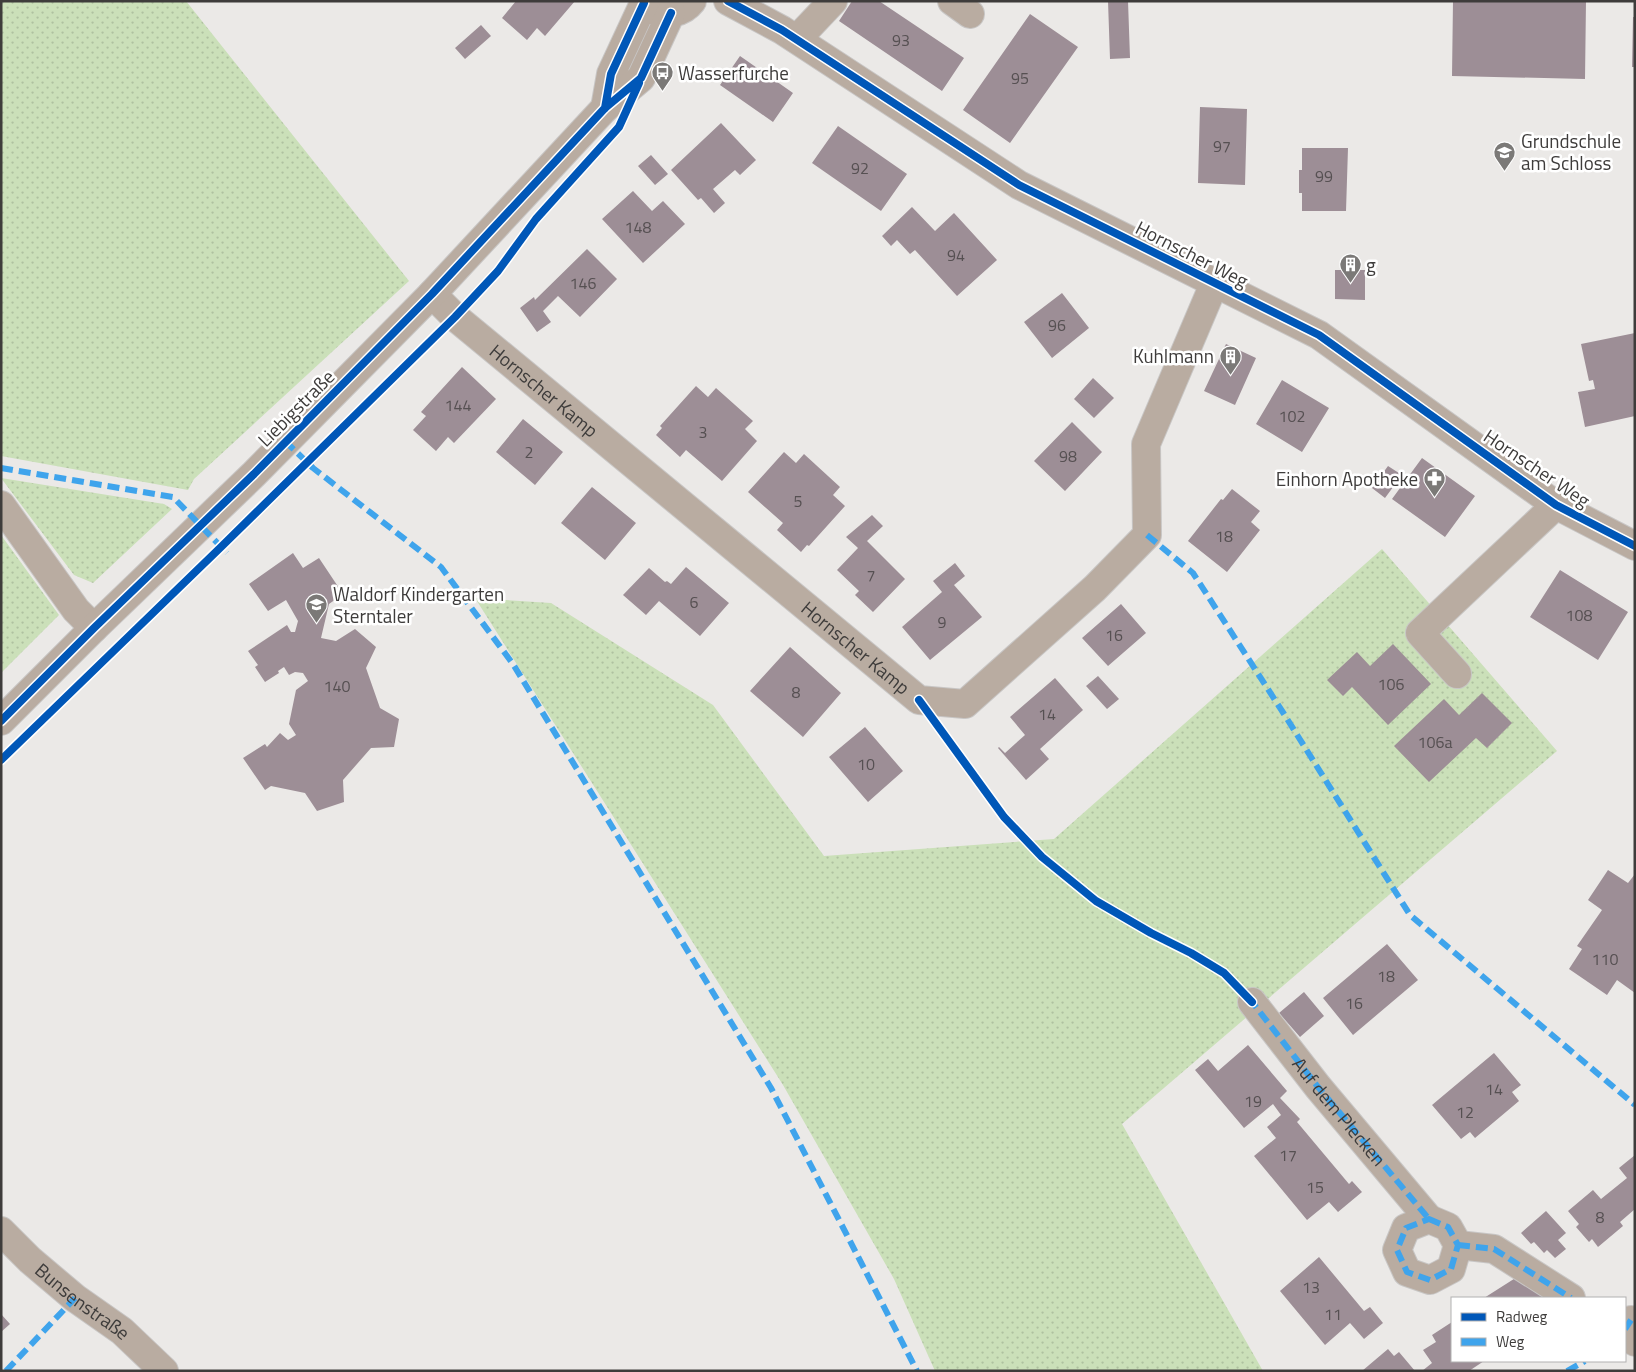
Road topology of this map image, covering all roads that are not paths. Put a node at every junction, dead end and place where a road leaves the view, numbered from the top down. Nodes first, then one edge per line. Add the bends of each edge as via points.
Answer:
1 (728, 1) edge
2 (833, 1) edge
3 (644, 2) edge
4 (681, 7) edge
5 (797, 39) junction
6 (605, 108) junction
7 (1214, 284) junction
8 (432, 294) junction
9 (1, 505) edge
10 (1556, 505) junction
11 (1635, 546) edge
12 (94, 628) junction
13 (1457, 674) dead end
14 (1, 721) edge
15 (1252, 1002) dead end
16 (1429, 1219) junction
17 (1, 1231) edge
18 (1458, 1245) junction
19 (1569, 1297) edge
20 (164, 1371) edge

1 - 5 street, Hornscher Weg
2 - 5 street
3 - 4 street, Liebigstraße via 661,13
3 - 6 street, Liebigstraße via 611,74
4 - 6 street, Liebigstraße via 641,78
5 - 7 street, Hornscher Weg via 1019,185
6 - 8 street, Liebigstraße
7 - 8 street, Hornscher Kamp via 1146,444 1147,535 1095,588 966,704 919,700 455,317
7 - 10 street, Hornscher Weg via 1319,335
8 - 12 street, Liebigstraße via 247,481
9 - 12 street via 76,610
10 - 11 street, Hornscher Weg
10 - 13 street via 1420,633
12 - 14 street, Liebigstraße
15 - 16 street, Auf dem Plecken via 1318,1087
16 - 18 street, Auf dem Plecken via 1448,1227
16 - 18 street via 1406,1228 1403,1235 1397,1250 1407,1272 1430,1280 1451,1269
17 - 20 street, Bunsenstraße via 75,1298 122,1330
18 - 19 street via 1494,1249

